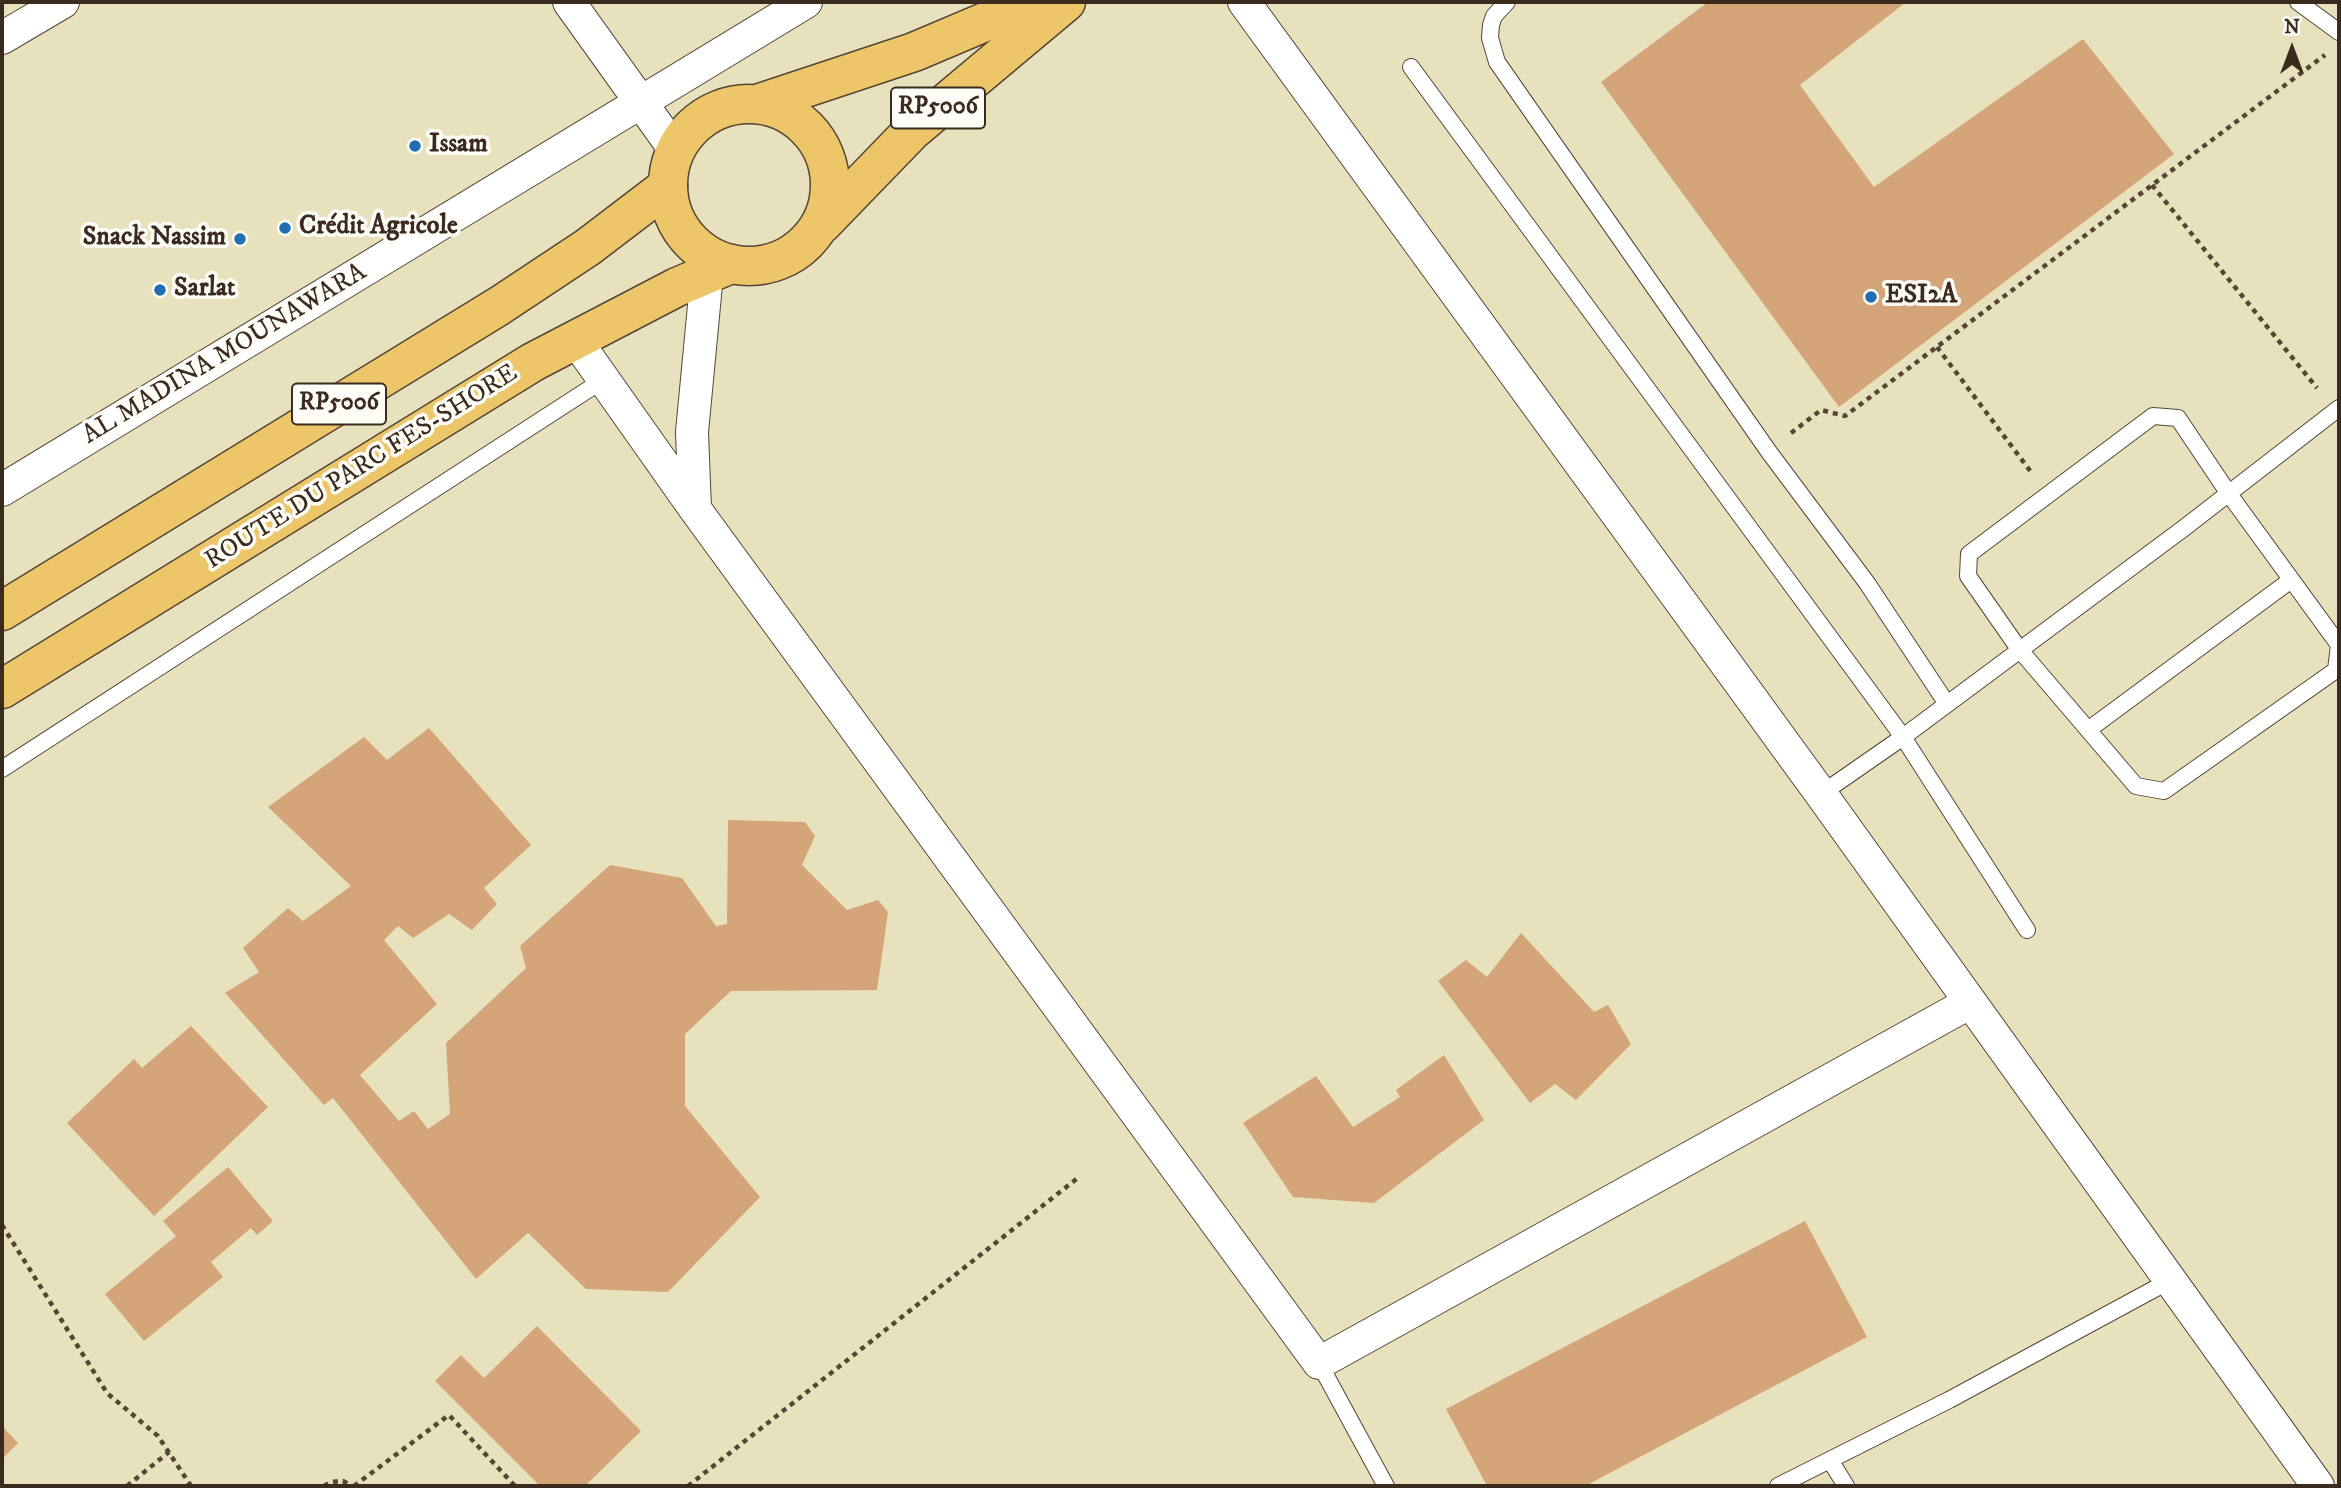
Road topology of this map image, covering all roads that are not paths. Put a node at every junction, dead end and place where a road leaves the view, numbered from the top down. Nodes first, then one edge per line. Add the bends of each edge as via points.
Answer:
1 (63, 2) edge
2 (569, 2) edge
3 (806, 2) edge
4 (1032, 2) edge
5 (1066, 2) edge
6 (1244, 2) edge
7 (1507, 2) edge
8 (2298, 2) edge
9 (2339, 32) edge
10 (2, 38) edge
11 (1411, 67) dead end
12 (642, 103) junction
13 (757, 104) junction
14 (672, 168) junction
15 (821, 225) junction
16 (719, 269) junction
17 (575, 339) junction
18 (603, 380) junction
19 (2338, 409) edge
20 (2, 490) edge
21 (2229, 494) junction
22 (695, 509) junction
23 (2291, 580) junction
24 (2, 611) edge
25 (2019, 649) junction
26 (2, 689) edge
27 (1947, 704) junction
28 (2088, 730) junction
29 (1903, 737) junction
30 (2, 769) edge
31 (1821, 794) junction
32 (2027, 930) dead end
33 (1969, 1003) junction
34 (2171, 1280) junction
35 (1319, 1363) junction
36 (1830, 1460) junction
37 (1386, 1486) edge
38 (1778, 1486) edge
39 (1846, 1486) edge
40 (2318, 1486) edge

1 - 10 street
2 - 12 street
3 - 12 street, AL MADINA MOUNAWARA
4 - 13 main road, RP5006 via 914,52
5 - 15 main road, RP5006 via 912,131
6 - 31 street
7 - 27 lane via 1491,25 1497,62 1769,452 1867,583
8 - 9 lane
11 - 29 lane
12 - 14 street
12 - 20 street, AL MADINA MOUNAWARA
13 - 14 main road, RP5006 via 730,106 705,118 685,136
13 - 15 main road, RP5006 via 783,111 806,126 822,148 830,186
14 - 16 main road, RP5006 via 671,204 676,220
14 - 24 main road, RP5006 via 588,247 499,306
15 - 16 main road, RP5006 via 804,245 782,259
16 - 17 main road, ROUTE DU PARC FES-SHORE / RP5006
16 - 22 street via 692,432
17 - 18 street
17 - 26 main road, ROUTE DU PARC FES-SHORE / RP5006
18 - 22 street
18 - 30 lane
19 - 21 lane
21 - 23 lane
21 - 25 lane
21 - 25 lane via 2178,418 2152,416 1969,554 1968,576
22 - 35 street
23 - 28 lane
23 - 28 lane via 2339,645 2336,670 2164,791 2136,786
25 - 27 lane
25 - 28 lane
27 - 29 lane
29 - 31 lane
29 - 32 lane
31 - 33 street
33 - 34 street
33 - 35 street
34 - 36 lane
34 - 40 street
35 - 37 lane
36 - 38 lane
36 - 39 lane

